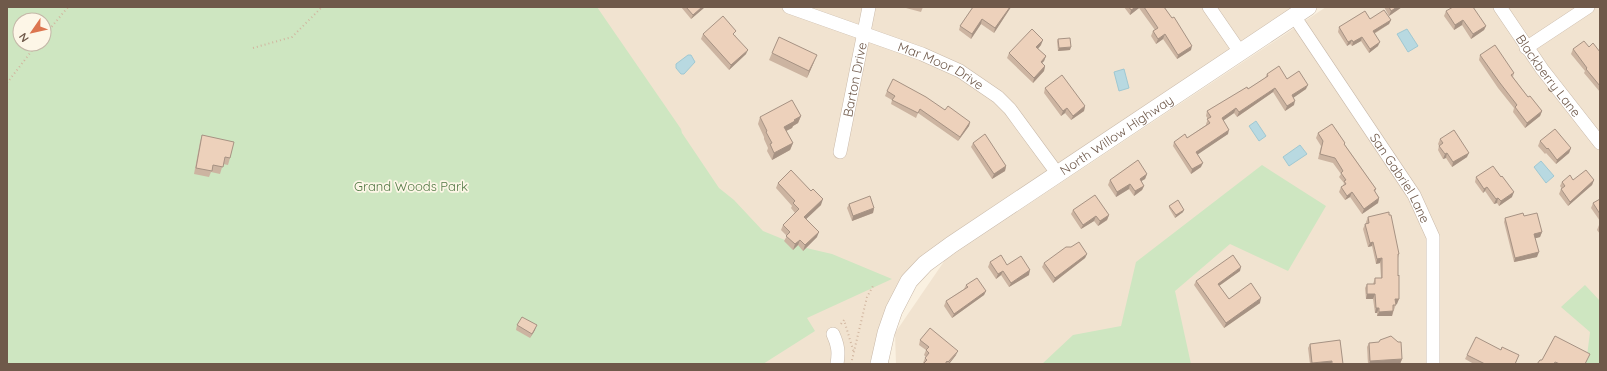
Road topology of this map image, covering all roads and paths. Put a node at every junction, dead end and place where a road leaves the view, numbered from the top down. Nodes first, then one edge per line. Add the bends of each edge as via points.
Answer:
1 (68, 7) edge
2 (322, 7) edge
3 (789, 7) edge
4 (869, 7) edge
5 (1209, 7) edge
6 (1500, 7) edge
7 (1588, 7) edge
8 (1301, 11) edge
9 (52, 26) edge
10 (864, 33) junction
11 (253, 48) dead end
12 (1526, 48) junction
13 (31, 52) edge
14 (1240, 52) junction
15 (7, 83) edge
16 (1600, 143) edge
17 (840, 152) dead end
18 (1057, 173) junction
19 (873, 286) dead end
20 (833, 334) dead end
21 (837, 364) edge
22 (852, 364) edge
23 (879, 364) edge
24 (1433, 364) edge

1 - 9 path
2 - 11 path via 292,38
3 - 10 street, Mar Moor Drive
4 - 10 street, Barton Drive
5 - 14 street
6 - 12 street, Blackberry Lane
7 - 12 street
8 - 14 street, North Willow Highway
8 - 24 street, San Gabriel Lane via 1414,195 1432,237
10 - 17 street, Barton Drive
10 - 18 street, Mar Moor Drive via 960,71 986,88 1010,109
12 - 16 street, Blackberry Lane
13 - 15 path
14 - 18 street, North Willow Highway
18 - 23 street, North Willow Highway via 951,245 925,264 909,281 894,310
19 - 22 path via 867,298
20 - 21 street via 839,353

